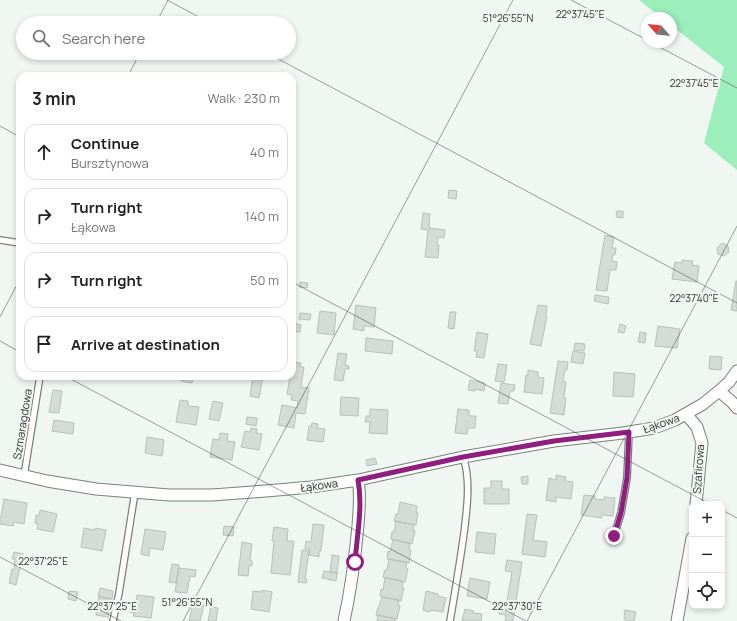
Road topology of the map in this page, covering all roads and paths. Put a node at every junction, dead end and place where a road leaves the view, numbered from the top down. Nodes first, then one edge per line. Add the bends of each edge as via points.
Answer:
1 (0, 240) edge
2 (16, 242) edge
3 (737, 371) edge
4 (39, 380) edge
5 (719, 391) junction
6 (737, 408) edge
7 (686, 414) junction
8 (629, 432) junction
9 (463, 457) junction
10 (0, 470) edge
11 (24, 476) junction
12 (358, 480) junction
13 (135, 492) junction
14 (696, 501) edge
15 (614, 536) dead end
16 (689, 555) edge
17 (113, 621) edge
18 (344, 621) edge
19 (450, 621) edge
20 (677, 621) edge

1 - 2 lane
3 - 5 street, Łąkowa
4 - 11 lane, Szmaragdowa
5 - 6 street
5 - 7 street, Łąkowa
7 - 8 street, Łąkowa via 654,428
7 - 14 street, Szafirowa via 697,427 702,443
8 - 9 street, Łąkowa via 554,441
8 - 15 lane via 627,478
9 - 12 street, Łąkowa
9 - 19 lane via 466,467 467,506
10 - 11 street, Łąkowa
11 - 13 street, Łąkowa via 96,489
12 - 13 street, Łąkowa via 311,487 219,494 169,495
12 - 18 street via 360,503 355,562
13 - 17 lane
16 - 20 street

